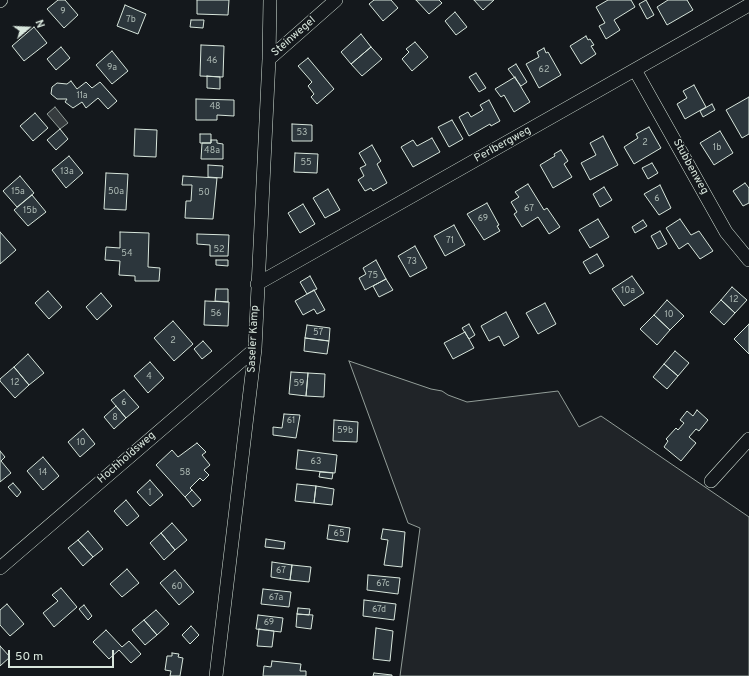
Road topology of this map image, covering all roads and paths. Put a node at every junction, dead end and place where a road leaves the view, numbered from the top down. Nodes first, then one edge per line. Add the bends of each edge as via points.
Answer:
1 (270, 0) edge
2 (336, 0) edge
3 (749, 5) edge
4 (269, 59) junction
5 (635, 70) junction
6 (749, 260) edge
7 (257, 284) junction
8 (255, 348) junction
9 (749, 439) edge
10 (711, 481) dead end
11 (0, 568) edge
12 (216, 676) edge

1 - 4 street, Saseler Kamp
2 - 4 street, Steinwegel
3 - 5 street, Perlbergweg
4 - 7 street, Saseler Kamp
5 - 6 street, Stubbenweg via 726,232
5 - 7 street, Perlbergweg
7 - 8 street, Saseler Kamp
8 - 11 street, Hochholdsweg
8 - 12 street, Saseler Kamp
9 - 10 street

